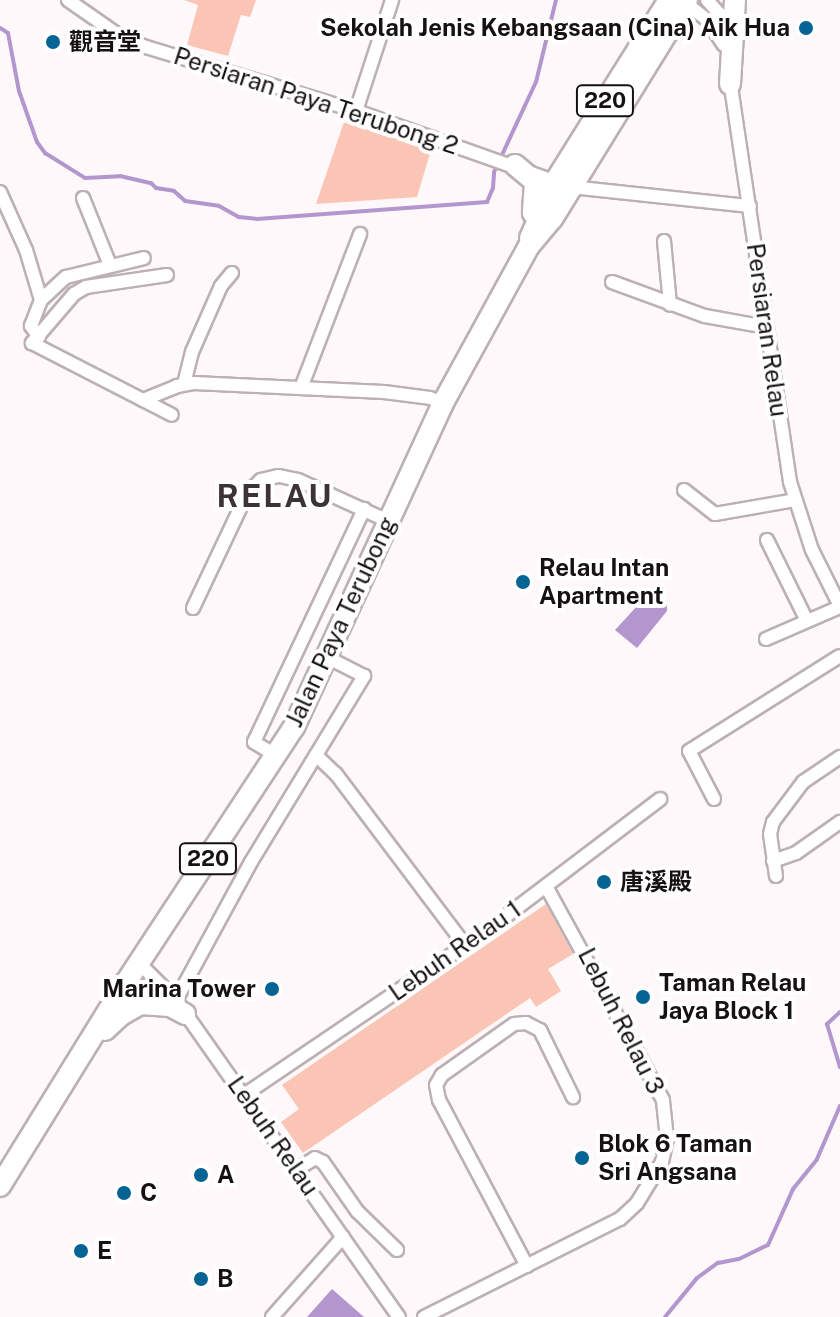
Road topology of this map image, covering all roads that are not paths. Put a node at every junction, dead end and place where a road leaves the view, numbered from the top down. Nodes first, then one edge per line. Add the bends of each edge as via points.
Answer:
1 (68, 0) edge
2 (392, 0) edge
3 (707, 0) edge
4 (735, 0) edge
5 (681, 1) edge
6 (724, 45) junction
7 (730, 84) junction
8 (356, 111) junction
9 (512, 164) junction
10 (564, 184) junction
11 (0, 192) edge
12 (83, 198) dead end
13 (750, 206) junction
14 (360, 234) dead end
15 (530, 238) junction
16 (664, 241) dead end
17 (144, 258) dead end
18 (110, 265) junction
19 (232, 273) dead end
20 (167, 275) dead end
21 (612, 282) dead end
22 (41, 300) junction
23 (670, 305) junction
24 (767, 327) junction
25 (36, 340) junction
26 (184, 384) junction
27 (301, 388) junction
28 (143, 400) junction
29 (443, 403) junction
30 (172, 415) dead end
31 (684, 490) dead end
32 (795, 500) junction
33 (364, 509) junction
34 (388, 521) junction
35 (767, 540) dead end
36 (840, 606) edge
37 (193, 608) dead end
38 (807, 621) junction
39 (766, 639) dead end
40 (840, 656) edge
41 (329, 658) junction
42 (316, 755) junction
43 (277, 756) junction
44 (840, 757) edge
45 (660, 799) dead end
46 (714, 799) dead end
47 (840, 822) edge
48 (773, 861) junction
49 (776, 876) dead end
50 (546, 886) junction
51 (465, 945) junction
52 (138, 962) junction
53 (180, 1007) junction
54 (81, 1054) junction
55 (244, 1095) junction
56 (573, 1097) dead end
57 (296, 1170) junction
58 (0, 1186) edge
59 (343, 1237) junction
60 (397, 1250) dead end
61 (527, 1266) junction
62 (272, 1317) edge
63 (399, 1317) edge
64 (424, 1317) edge

1 - 8 street, Persiaran Paya Terubong 2 via 121,37 146,47
2 - 8 street
3 - 6 street, Persiaran Relau via 723,18
4 - 7 main road
5 - 6 street, Persiaran Relau via 707,20
5 - 10 main road, Jalan Paya Terubong / 220
6 - 7 street, Persiaran Relau
7 - 13 street, Persiaran Relau
8 - 9 street, Persiaran Paya Terubong 2
9 - 10 street, Persiaran Paya Terubong 2
9 - 15 main road via 535,182
10 - 13 street, Persiaran Paya Terubong 2
10 - 15 main road, Jalan Paya Terubong / 220 via 549,223
11 - 22 street
12 - 18 street
13 - 24 street, Persiaran Relau
14 - 27 street
15 - 29 main road, Jalan Paya Terubong / 220
16 - 23 street
17 - 18 street
18 - 22 street via 71,274
19 - 26 street via 192,352
20 - 25 street via 86,287
21 - 23 street
22 - 25 street via 31,326
23 - 24 street
24 - 32 street, Persiaran Relau
25 - 28 street
26 - 27 street
26 - 28 street
27 - 29 street via 407,394
28 - 30 street
29 - 34 main road, Jalan Paya Terubong / 220
31 - 32 street via 715,514
32 - 36 street, Persiaran Relau
33 - 34 street
33 - 37 street via 289,477 261,480 247,494
33 - 43 street, Jalan Paya Terubong via 254,742
34 - 41 main road, Jalan Paya Terubong / 220
35 - 38 street
36 - 38 street
38 - 39 street
40 - 46 street via 689,751
41 - 42 street via 364,676
41 - 43 main road, Jalan Paya Terubong / 220
42 - 51 street via 336,774
42 - 53 street via 251,862
43 - 52 main road, Jalan Paya Terubong / 220
44 - 48 street via 808,778 777,814 770,834
45 - 50 street, Lebuh Relau 1
47 - 48 street via 796,853
48 - 49 street
50 - 51 street, Lebuh Relau 1
50 - 61 street, Lebuh Relau 3 via 656,1085 667,1139 657,1173 629,1212
51 - 55 street, Lebuh Relau 1
52 - 53 street, Lebuh Relau
52 - 54 main road, Jalan Paya Terubong / 220
53 - 54 main road via 132,1007
53 - 55 street, Lebuh Relau
54 - 58 main road, Jalan Paya Terubong / 220
55 - 57 street, Lebuh Relau
56 - 61 street via 540,1030 526,1023 514,1024 442,1075 436,1085 439,1100
57 - 59 street, Lebuh Relau
57 - 60 street via 315,1158 323,1162 357,1211
59 - 62 street
59 - 63 street, Lebuh Relau
61 - 64 street, Lebuh Relau 3

